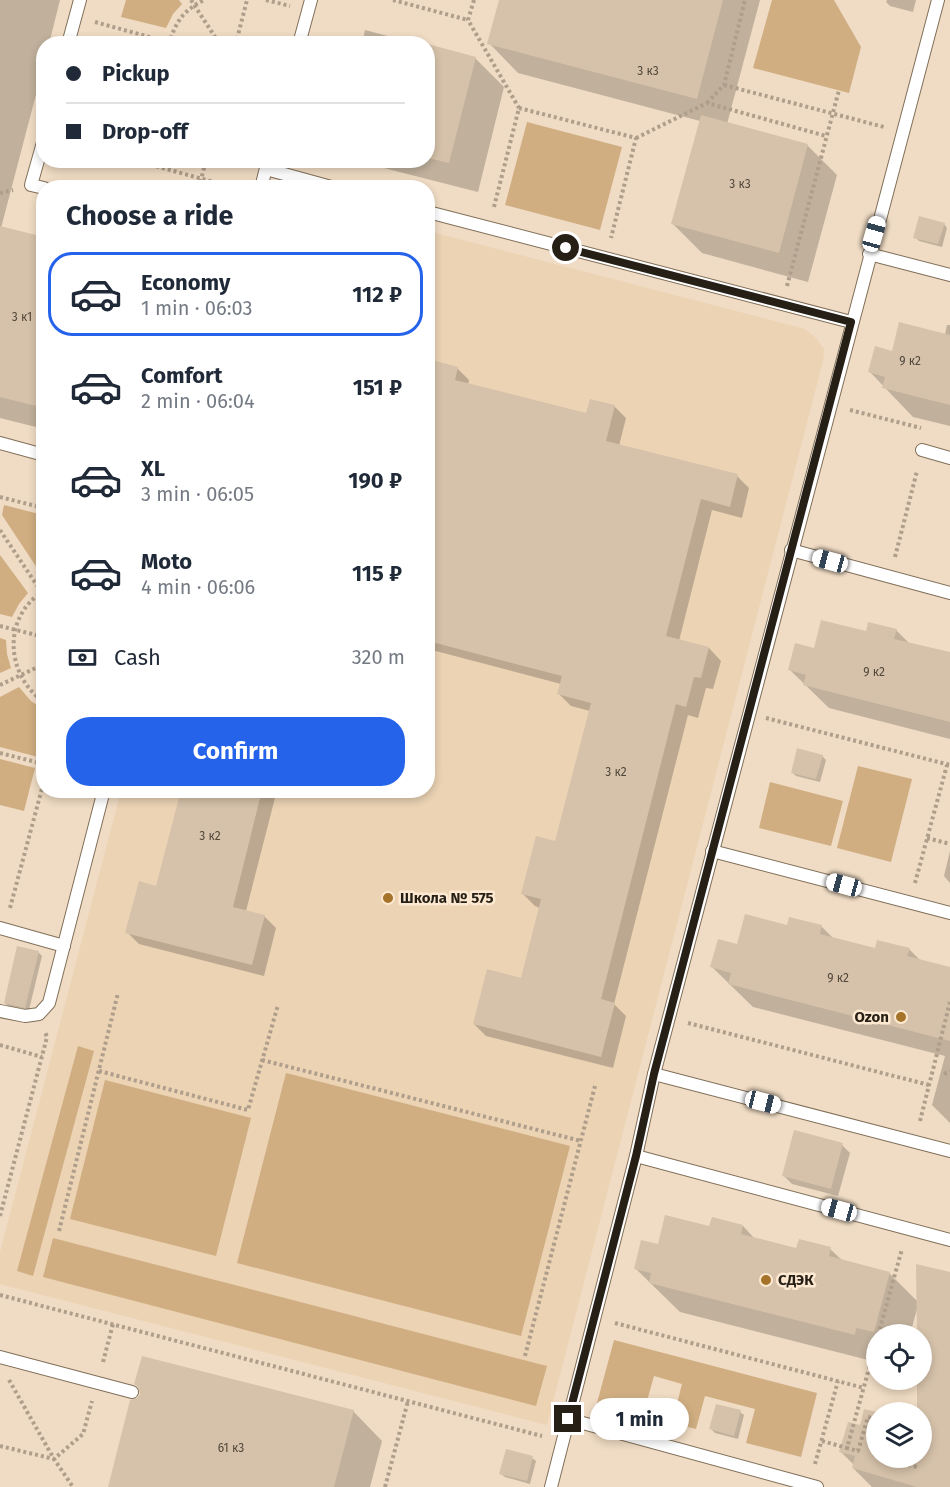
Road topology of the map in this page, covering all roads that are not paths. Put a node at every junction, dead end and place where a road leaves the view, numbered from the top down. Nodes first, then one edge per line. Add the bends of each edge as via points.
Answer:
1 (80, 0) edge
2 (311, 0) edge
3 (938, 0) edge
4 (70, 36) edge
5 (301, 36) edge
6 (36, 167) edge
7 (276, 168) edge
8 (311, 180) edge
9 (36, 186) edge
10 (435, 214) edge
11 (869, 254) junction
12 (950, 275) edge
13 (851, 322) junction
14 (0, 443) edge
15 (922, 450) road end
16 (36, 453) edge
17 (950, 458) edge
18 (791, 550) junction
19 (950, 593) edge
20 (102, 798) edge
21 (712, 851) junction
22 (950, 913) edge
23 (2, 929) edge
24 (64, 946) junction
25 (0, 1011) edge
26 (654, 1074) junction
27 (950, 1151) edge
28 (636, 1156) junction
29 (950, 1240) edge
30 (0, 1357) edge
31 (132, 1392) dead end
32 (568, 1419) junction
33 (813, 1486) edge
34 (551, 1487) edge

1 - 4 lane
2 - 5 lane
3 - 11 lane
6 - 9 lane via 31,185
7 - 8 lane
10 - 13 lane
11 - 12 lane
11 - 13 lane
13 - 18 lane
14 - 16 lane
15 - 17 lane
18 - 19 lane
18 - 21 lane
20 - 24 lane
21 - 22 lane
21 - 26 lane
23 - 24 lane
24 - 25 lane via 49,1003 39,1014 25,1016
26 - 27 lane
26 - 28 lane
28 - 29 lane
28 - 32 lane
30 - 31 lane
32 - 33 lane
32 - 34 lane

